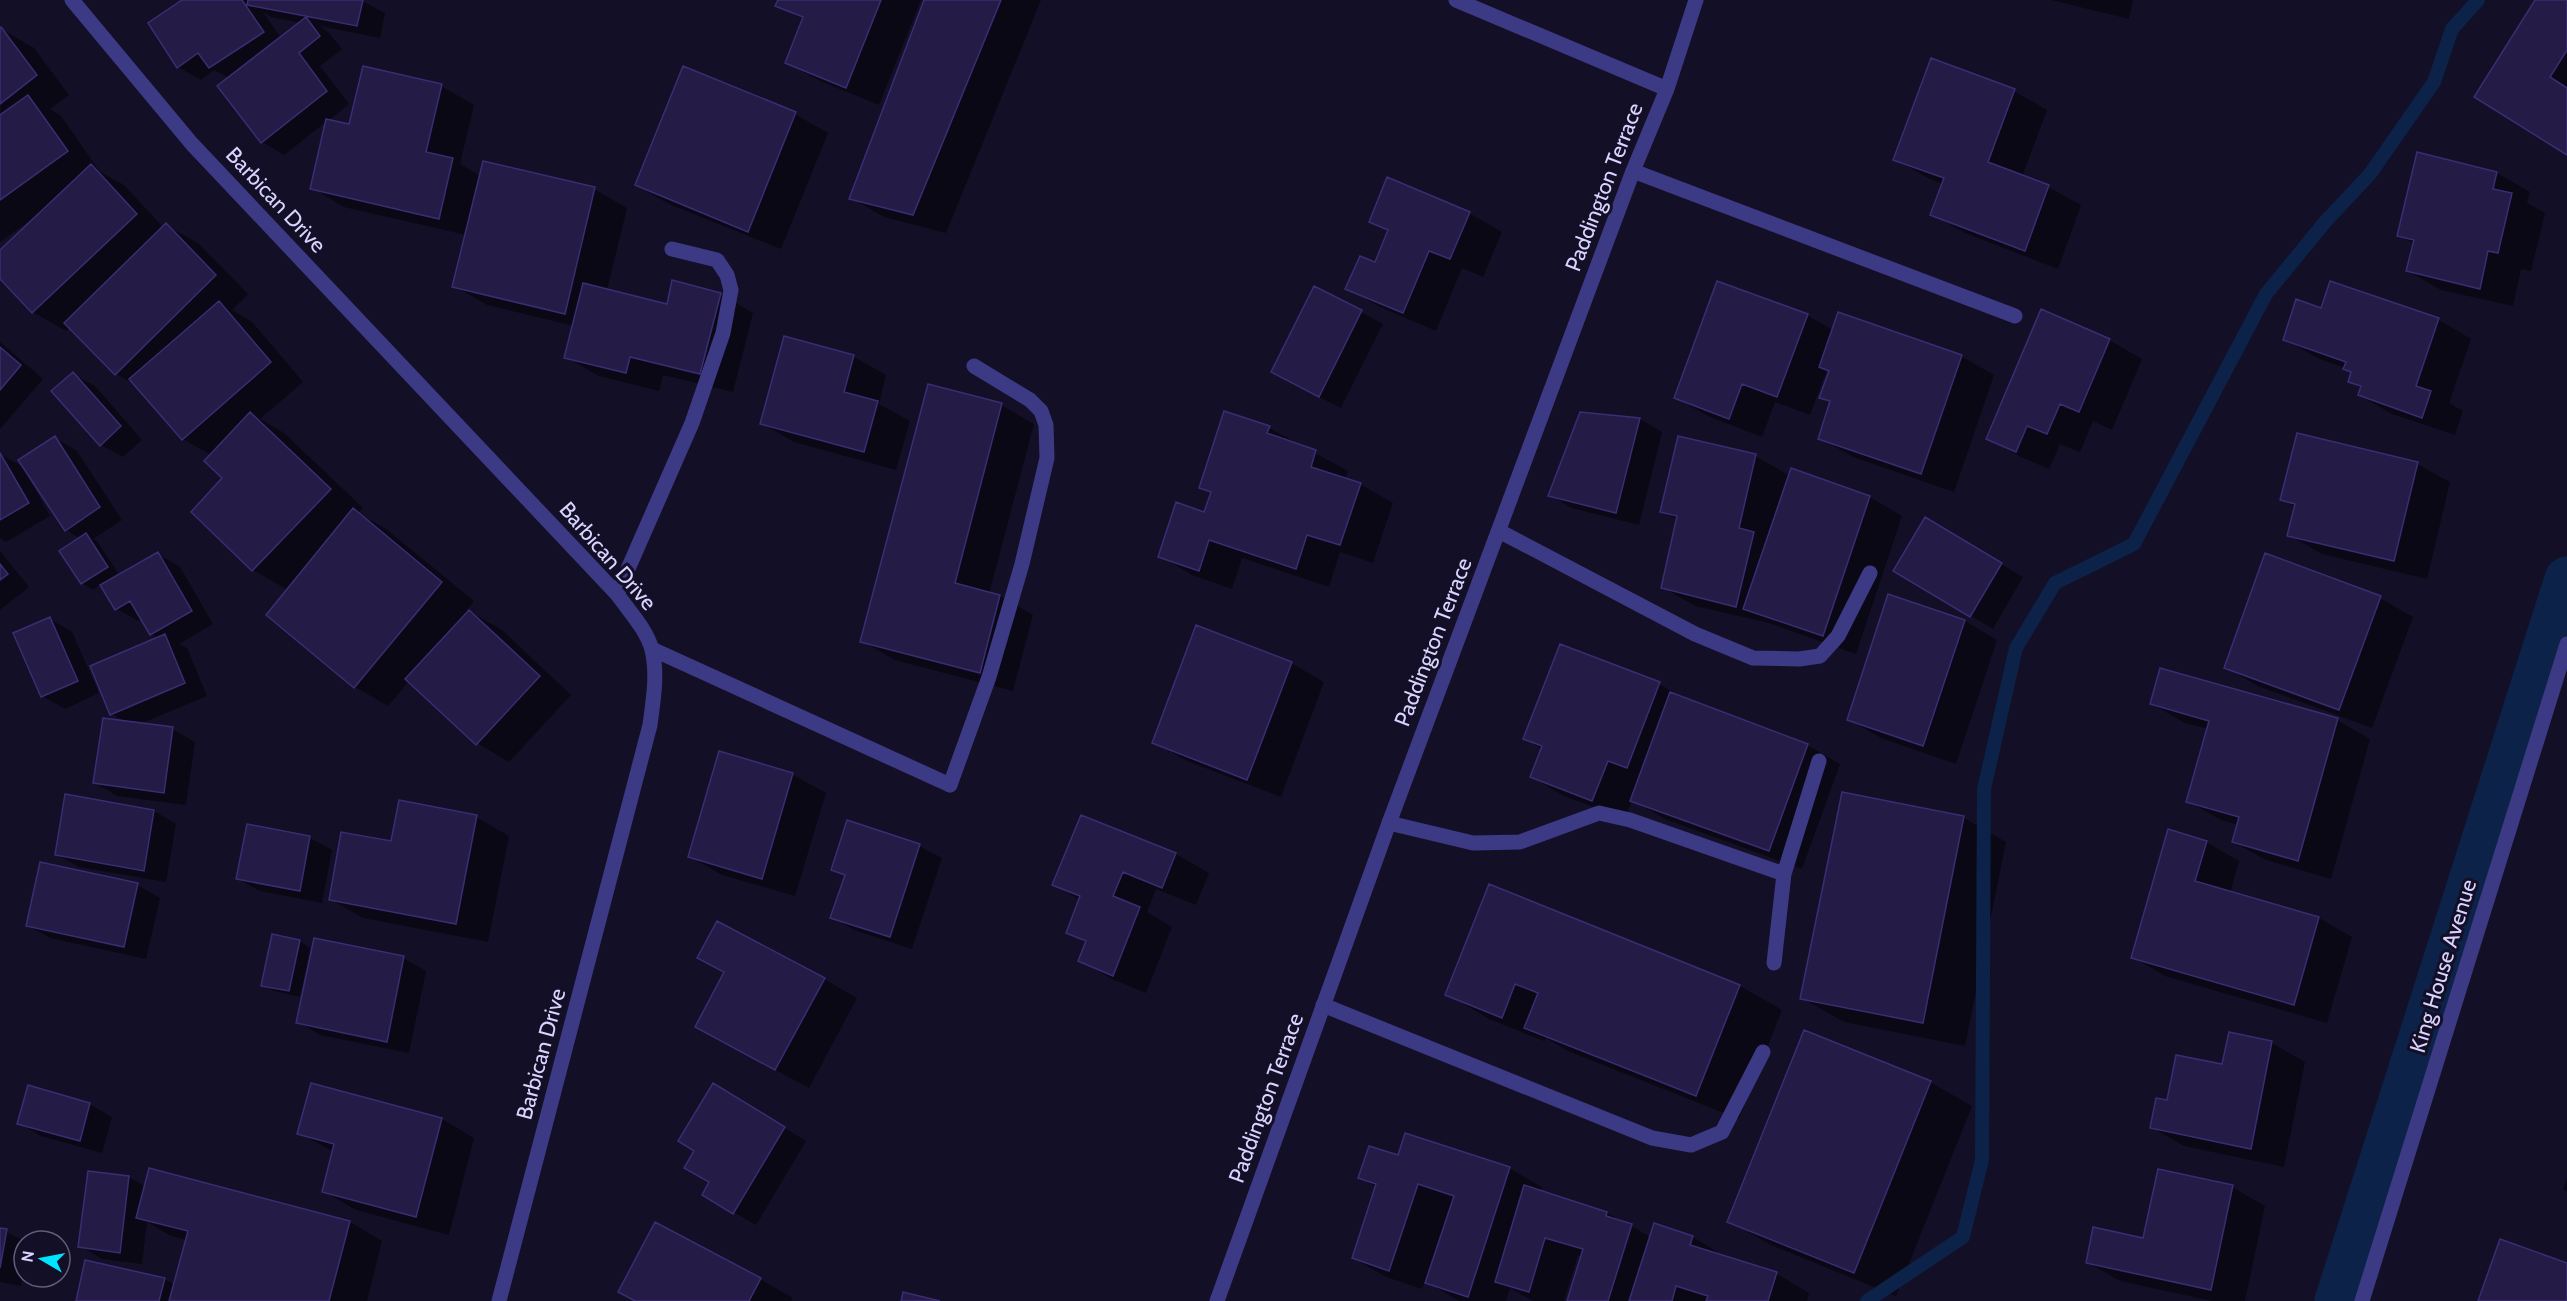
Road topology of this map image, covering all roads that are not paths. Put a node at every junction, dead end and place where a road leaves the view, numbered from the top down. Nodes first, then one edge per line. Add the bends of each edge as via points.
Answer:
1 (72, 0) edge
2 (1456, 0) edge
3 (1696, 0) edge
4 (1667, 89) junction
5 (1633, 171) junction
6 (672, 249) dead end
7 (2015, 316) dead end
8 (974, 366) dead end
9 (1498, 531) junction
10 (1870, 573) dead end
11 (617, 594) junction
12 (2567, 644) edge
13 (652, 649) junction
14 (1819, 761) dead end
15 (1389, 823) junction
16 (1784, 874) junction
17 (1774, 963) dead end
18 (1323, 1005) junction
19 (1763, 1052) dead end
20 (499, 1301) edge
21 (1217, 1301) edge
22 (2362, 1301) edge

1 - 11 street, Barbican Drive via 192,144
2 - 4 street
3 - 4 street, Paddington Terrace
4 - 5 street, Paddington Terrace
5 - 7 street
5 - 9 street, Paddington Terrace
6 - 11 street via 717,260 731,290 723,333 692,423
8 - 13 street via 1041,411 1046,425 1047,458 989,677 950,785
9 - 10 street via 1695,634 1753,658 1820,656 1838,636
9 - 15 street, Paddington Terrace
11 - 13 street, Barbican Drive
12 - 22 street, King House Avenue
13 - 20 street, Barbican Drive via 655,687 650,725
14 - 16 street
15 - 16 street via 1473,843 1520,842 1599,813 1630,820
15 - 18 street, Paddington Terrace
16 - 17 street
18 - 19 street via 1652,1138 1691,1145 1722,1132
18 - 21 street, Paddington Terrace

